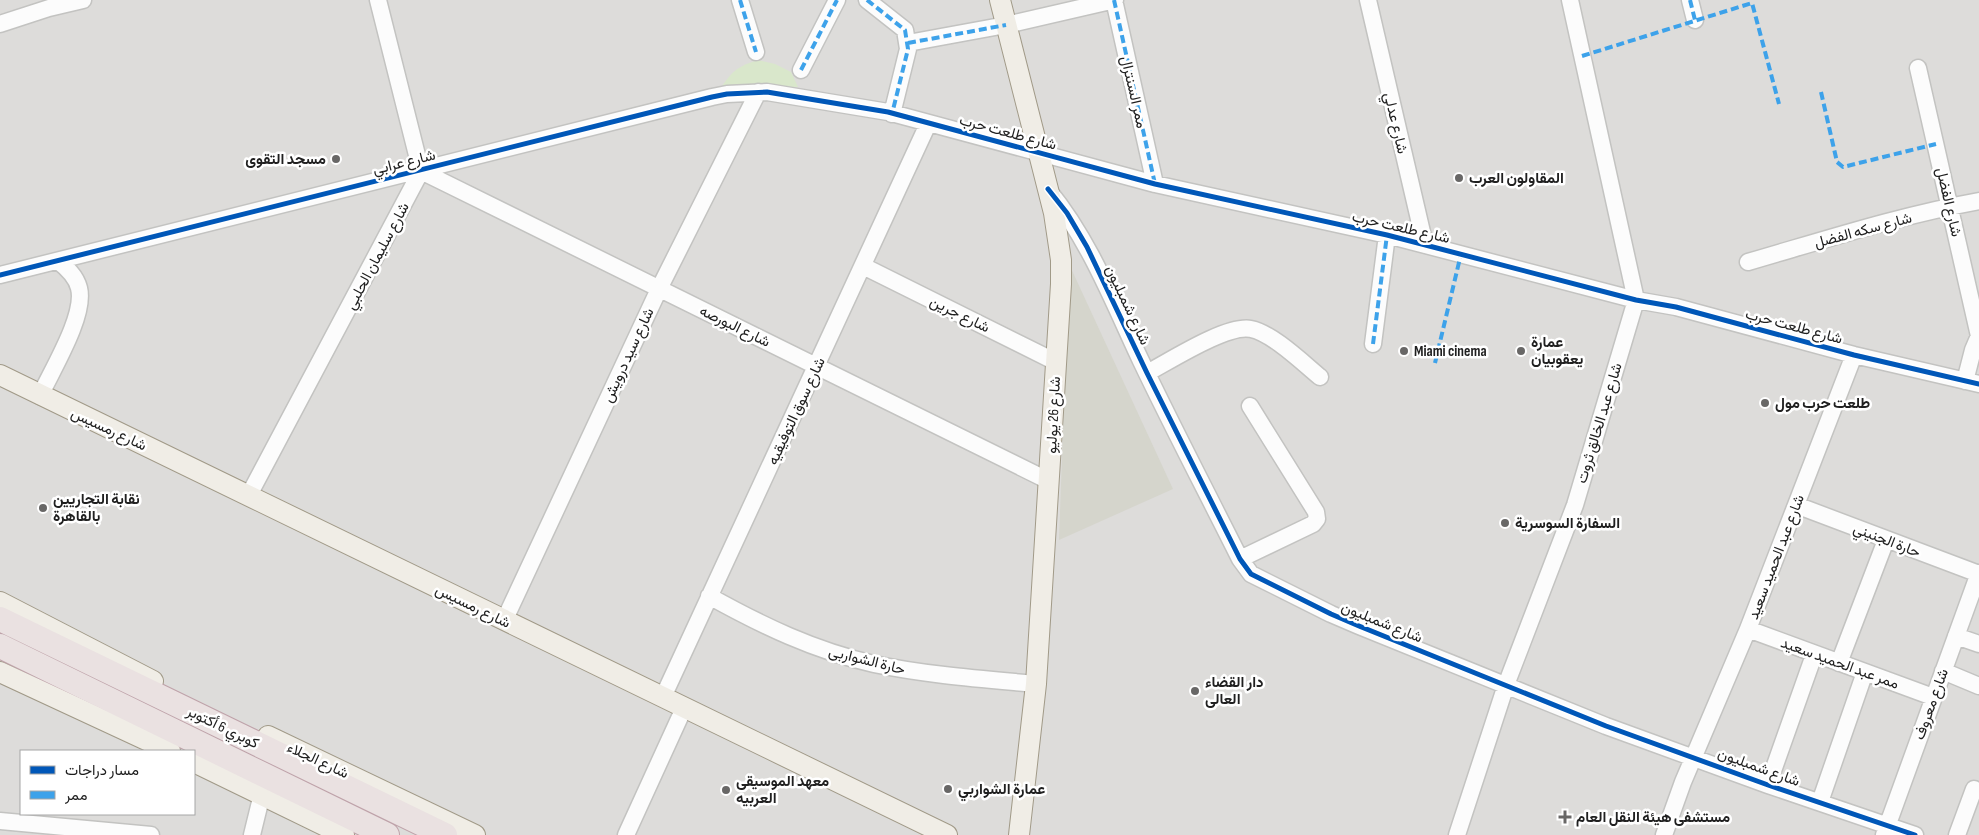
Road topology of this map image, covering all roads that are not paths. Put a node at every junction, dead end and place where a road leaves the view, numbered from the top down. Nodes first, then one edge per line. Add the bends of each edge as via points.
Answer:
1 (83, 0) edge
2 (378, 0) edge
3 (740, 0) edge
4 (837, 0) edge
5 (867, 0) edge
6 (1000, 0) edge
7 (1114, 0) edge
8 (1368, 0) edge
9 (1570, 0) edge
10 (1690, 0) edge
11 (62, 3) edge
12 (1695, 20) dead end
13 (0, 24) edge
14 (1006, 24) junction
15 (908, 43) junction
16 (756, 52) dead end
17 (1918, 68) dead end
18 (801, 70) dead end
19 (758, 92) junction
20 (816, 100) joint
21 (892, 114) junction
22 (928, 124) junction
23 (1038, 152) junction
24 (421, 171) junction
25 (1155, 184) junction
26 (1048, 190) junction
27 (1979, 201) edge
28 (1950, 206) junction
29 (1387, 235) junction
30 (1425, 245) junction
31 (58, 261) junction
32 (1748, 262) dead end
33 (863, 266) junction
34 (0, 275) edge
35 (659, 289) junction
36 (1636, 300) junction
37 (1979, 336) edge
38 (1373, 344) dead end
39 (1854, 355) junction
40 (1056, 362) junction
41 (816, 366) junction
42 (1147, 373) junction
43 (0, 375) edge
44 (1320, 377) dead end
45 (1972, 382) edge
46 (40, 396) junction
47 (1250, 406) dead end
48 (1050, 481) junction
49 (249, 495) junction
50 (1796, 505) junction
51 (1886, 540) junction
52 (1240, 559) junction
53 (1979, 573) edge
54 (709, 596) junction
55 (0, 602) edge
56 (0, 619) edge
57 (504, 621) junction
58 (1748, 629) junction
59 (1956, 636) junction
60 (1979, 644) edge
61 (0, 646) edge
62 (1814, 655) junction
63 (1839, 663) junction
64 (1943, 671) junction
65 (0, 672) edge
66 (1865, 672) junction
67 (1036, 684) junction
68 (1506, 686) junction
69 (1979, 686) edge
70 (662, 697) junction
71 (1933, 697) junction
72 (684, 708) junction
73 (168, 750) edge
74 (1694, 757) junction
75 (195, 762) edge
76 (1768, 785) junction
77 (1974, 790) dead end
78 (262, 794) junction
79 (1820, 802) junction
80 (0, 820) edge
81 (1886, 830) edge
82 (151, 835) edge
83 (252, 835) edge
84 (344, 835) edge
85 (387, 835) edge
86 (445, 835) edge
87 (475, 835) edge
88 (626, 835) edge
89 (947, 835) edge
90 (1019, 835) edge
91 (1457, 835) edge
92 (1664, 835) edge
93 (1915, 835) edge
94 (1958, 835) edge

1 - 11 street
2 - 24 street
3 - 16 street
4 - 18 street
5 - 15 street via 905,30
6 - 14 main road, شارع 26 يوليو
7 - 14 street
7 - 25 street, ممر السنترال
8 - 30 street, شارع عدلي
9 - 36 street, شارع عبد الخالق ثروت
10 - 12 street
11 - 13 street
14 - 15 street
14 - 23 main road, شارع 26 يوليو
15 - 21 street
17 - 28 street, شارع الفضل
19 - 20 street, شارع عرابي
19 - 24 street, شارع عرابي via 712,97
19 - 35 street, شارع سيد درويش
20 - 21 street, شارع طلعت حرب
21 - 22 street, شارع طلعت حرب
22 - 23 street, شارع طلعت حرب
22 - 33 street, شارع سوق التوفيقيه
23 - 25 street, شارع طلعت حرب
23 - 26 main road, شارع 26 يوليو
24 - 31 street, شارع عرابي
24 - 35 street, شارع البورصه
24 - 49 street, شارع سليمان الحلبي
25 - 29 street, شارع طلعت حرب
26 - 40 main road, شارع 26 يوليو via 1061,260
26 - 42 street, شارع شمبليون via 1078,231
27 - 28 street, شارع سكه الفضل
28 - 32 street, شارع سكه الفضل
28 - 37 street, شارع الفضل
29 - 30 street, شارع طلعت حرب
29 - 38 street
30 - 36 street, شارع طلعت حرب
31 - 34 street, شارع عرابي
31 - 46 street via 71,272 79,287 81,304
33 - 40 street, شارع جرين
33 - 41 street, شارع سوق التوفيقيه
35 - 41 street, شارع البورصه
35 - 57 street, شارع سيد درويش
36 - 39 street, شارع طلعت حرب via 1676,307
36 - 68 street, شارع عبد الخالق ثروت via 1575,505
37 - 45 street via 1973,350
39 - 45 street, شارع طلعت حرب
39 - 50 street, شارع عبد الحميد سعيد
40 - 48 main road, شارع 26 يوليو
41 - 48 street, شارع البورصه
41 - 54 street, شارع سوق التوفيقيه
42 - 44 street via 1219,335 1252,329 1277,342
42 - 52 street, شارع شمبليون
43 - 46 main road, شارع رمسيس
46 - 49 main road, شارع رمسيس
47 - 52 street via 1317,518 1313,524
48 - 67 main road, شارع 26 يوليو
49 - 57 main road, شارع رمسيس
50 - 51 street, حارة الجنيني
50 - 58 street, شارع عبد الحميد سعيد
51 - 53 street, حارة الجنيني
51 - 63 street
52 - 68 street, شارع شمبليون via 1251,574 1331,614
53 - 59 street, شارع معروف
54 - 67 street, حارة الشواربى via 783,634 872,664
54 - 70 street, شارع سوق التوفيقيه
55 - 87 main road, شارع الجلاء via 157,683
56 - 86 highway, كوبري 6 أكتوبر
57 - 70 main road, شارع رمسيس
58 - 62 street, ممر عبد الحميد سعيد
58 - 74 street, شارع عبد الحميد سعيد
59 - 60 street
59 - 64 street, شارع معروف
61 - 85 highway, كوبري 6 أكتوبر
62 - 63 street, ممر عبد الحميد سعيد
62 - 76 street
63 - 66 street, ممر عبد الحميد سعيد
64 - 69 street
64 - 71 street, شارع معروف
65 - 73 main road
66 - 71 street, ممر عبد الحميد سعيد
66 - 79 street
67 - 90 main road, شارع 26 يوليو
68 - 74 street, شارع شمبليون
68 - 91 street, شارع عبد الخالق ثروت
70 - 72 main road, شارع رمسيس
71 - 81 street, شارع معروف
72 - 88 street
72 - 89 main road, شارع رمسيس
74 - 76 street, شارع شمبليون
74 - 92 street, شارع عبد الحميد سعيد
75 - 78 main road
76 - 79 street, شارع شمبليون
77 - 94 street
78 - 83 street
78 - 84 main road
79 - 81 street, شارع شمبليون
80 - 82 street
81 - 93 street, شارع شمبليون

